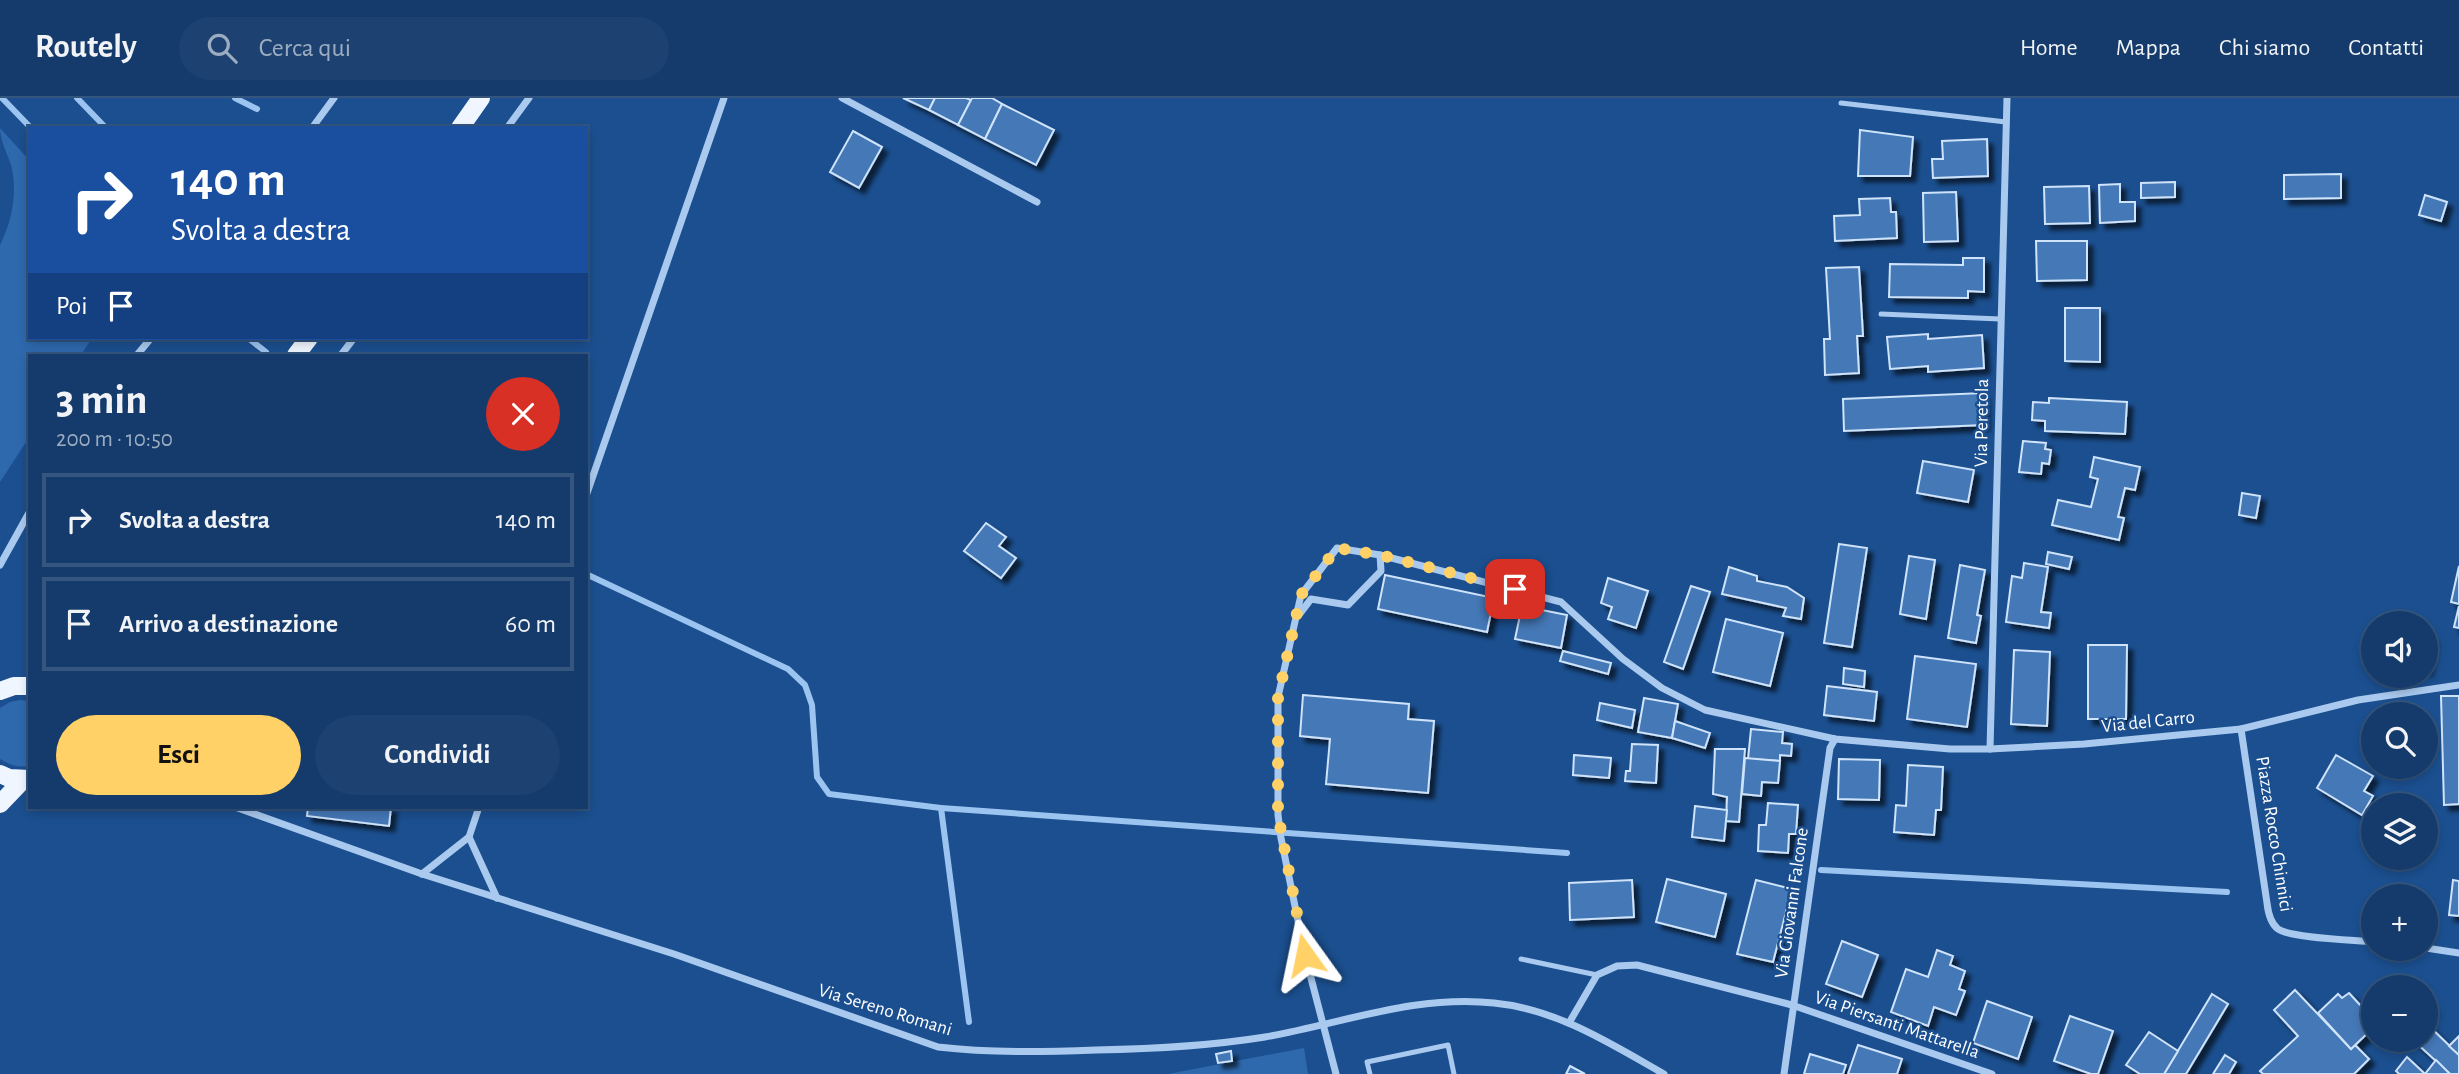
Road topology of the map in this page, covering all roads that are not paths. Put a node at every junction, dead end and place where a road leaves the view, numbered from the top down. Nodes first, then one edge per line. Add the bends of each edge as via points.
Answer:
1 (334, 98) edge
2 (481, 98) edge
3 (529, 98) edge
4 (724, 98) edge
5 (842, 98) edge
6 (2007, 98) edge
7 (1841, 103) dead end
8 (2006, 122) junction
9 (313, 126) edge
10 (461, 126) edge
11 (508, 126) edge
12 (1037, 202) dead end
13 (1881, 314) dead end
14 (2000, 319) junction
15 (149, 340) edge
16 (307, 340) edge
17 (352, 340) edge
18 (138, 354) edge
19 (297, 354) edge
20 (342, 354) edge
21 (588, 490) edge
22 (28, 515) edge
23 (1380, 555) junction
24 (0, 565) edge
25 (1296, 620) junction
26 (28, 685) edge
27 (2459, 685) edge
28 (0, 691) edge
29 (2241, 729) junction
30 (1835, 739) junction
31 (1990, 750) junction
32 (0, 774) edge
33 (27, 780) edge
34 (0, 804) edge
35 (241, 809) edge
36 (478, 809) edge
37 (469, 836) junction
38 (422, 874) junction
39 (496, 898) junction
40 (2361, 941) edge
41 (2438, 950) edge
42 (2459, 953) edge
43 (1521, 959) dead end
44 (1597, 975) junction
45 (1792, 1005) junction
46 (1569, 1023) junction
47 (1324, 1024) junction
48 (1336, 1074) edge
49 (1370, 1074) edge
50 (1454, 1074) edge
51 (1664, 1074) edge
52 (1784, 1074) edge
53 (1992, 1074) edge

1 - 9 street
2 - 10 main road
3 - 11 street
4 - 21 street
5 - 12 street
6 - 8 street, Via Peretola
7 - 8 lane
8 - 14 street, Via Peretola
13 - 14 lane
14 - 31 street, Via Peretola
15 - 18 street
16 - 19 main road
17 - 20 street
22 - 24 street
23 - 25 street via 1381,571 1348,605 1311,599
23 - 25 street, Via del Carro via 1337,548 1301,595
23 - 30 street, Via del Carro via 1561,602 1623,659 1672,694 1705,710
25 - 47 street via 1278,697 1278,815 1305,955
26 - 28 main road
27 - 29 street, Via del Carro via 2358,700
29 - 31 street, Via del Carro
29 - 40 street, Piazza Rocco Chinnici via 2272,922 2292,933
30 - 31 street, Via del Carro
30 - 45 street, Via Giovanni Falcone
32 - 33 main road
33 - 34 main road
35 - 38 street, Via Sereno Romani
36 - 37 street
37 - 38 street
37 - 39 street
38 - 39 street, Via Sereno Romani
39 - 47 street, Via Sereno Romani via 674,954 938,1047 972,1051 1167,1048 1265,1037
41 - 42 street
43 - 44 lane
44 - 45 street, Via Piersanti Mattarella via 1617,966 1637,965
44 - 46 street
45 - 52 street, Via Giovanni Falcone
45 - 53 street, Via Piersanti Mattarella
46 - 47 street, Via Sereno Romani via 1525,1008 1478,1002 1431,1003
46 - 51 street, Via Sereno Romani
47 - 48 street
49 - 50 lane via 1367,1062 1448,1045

